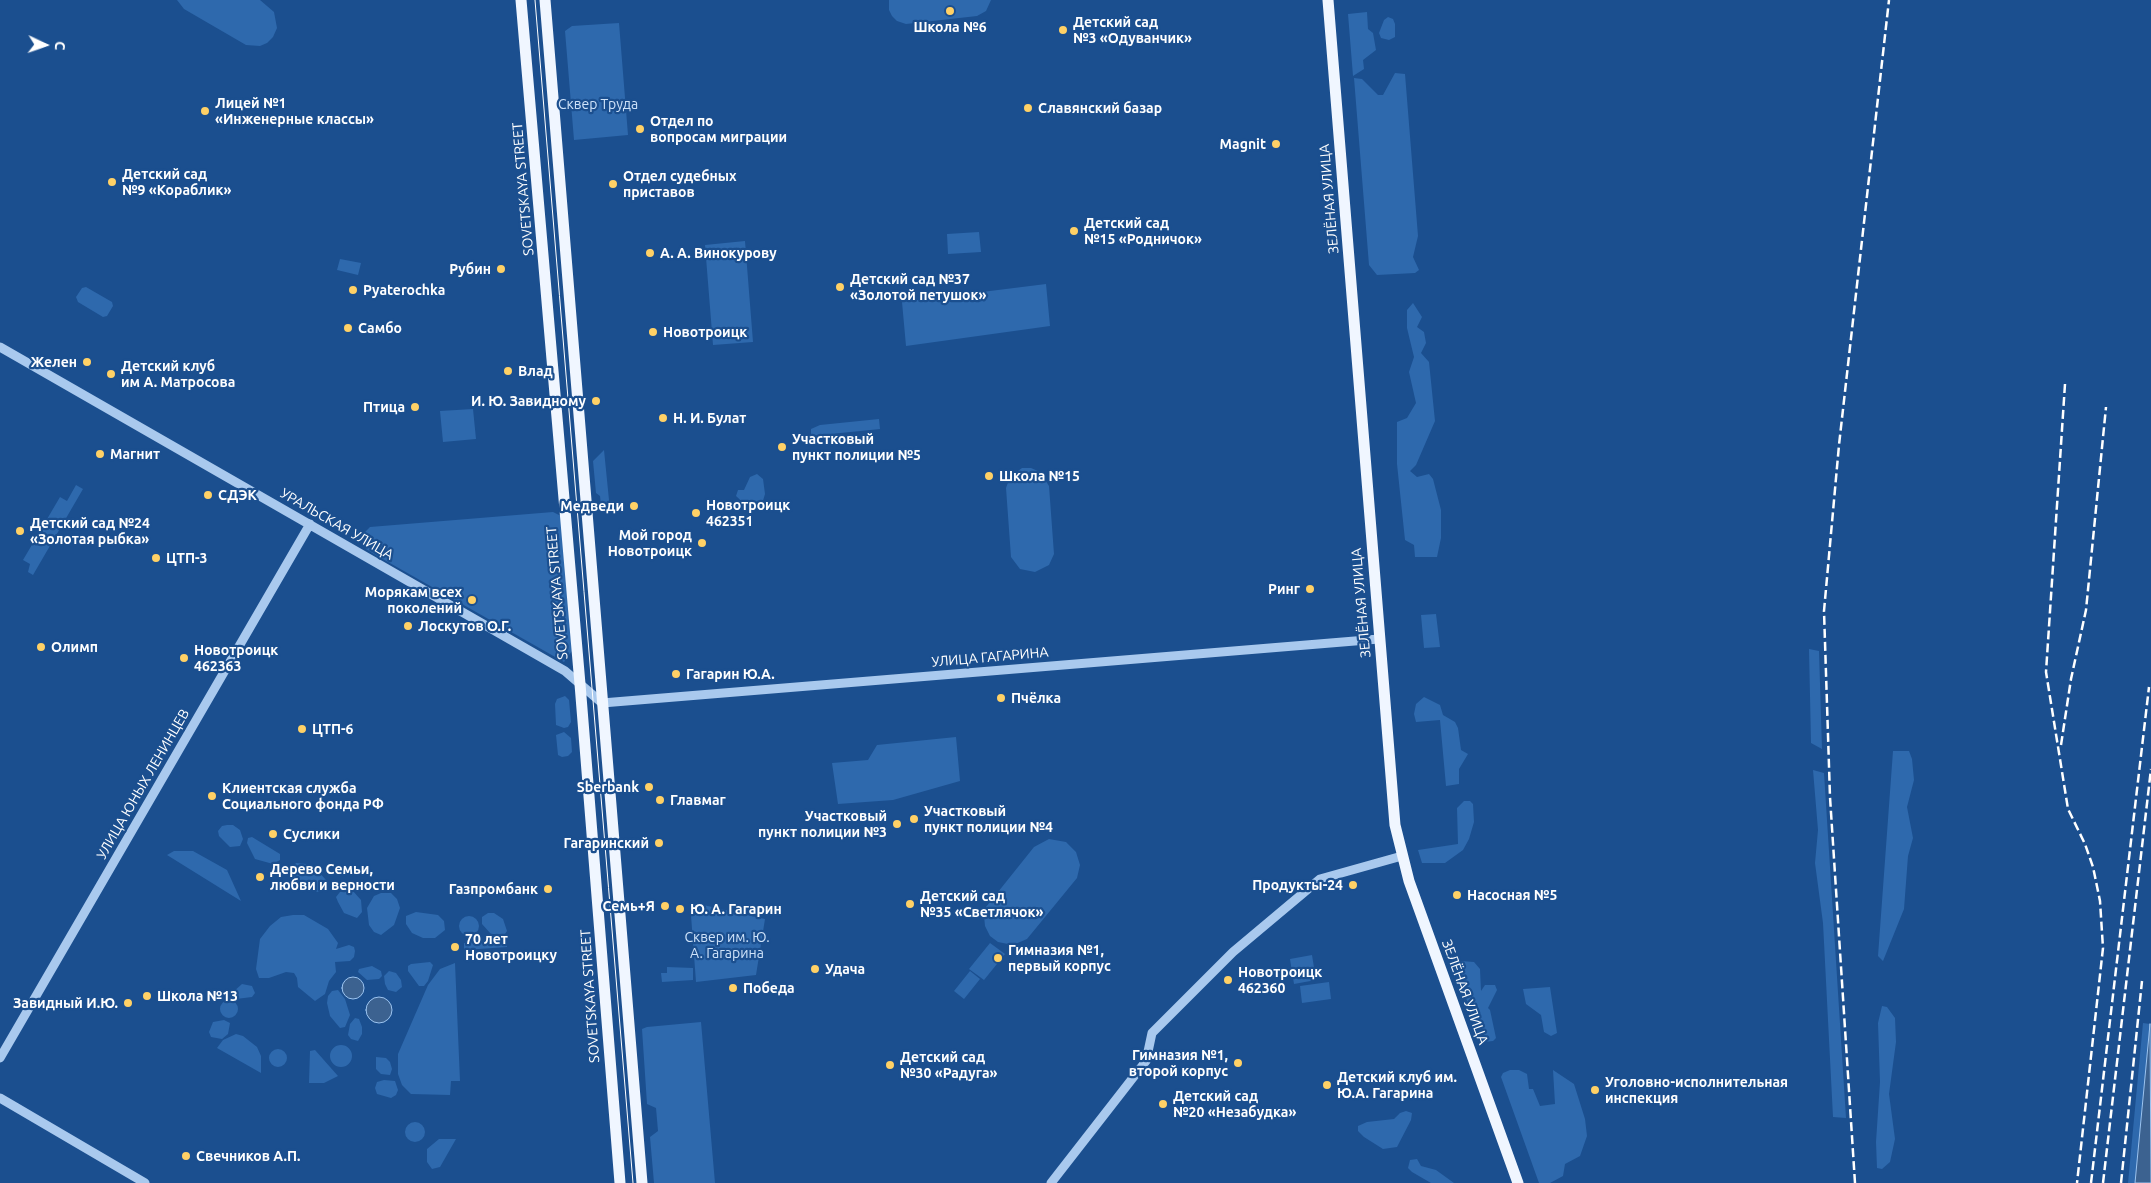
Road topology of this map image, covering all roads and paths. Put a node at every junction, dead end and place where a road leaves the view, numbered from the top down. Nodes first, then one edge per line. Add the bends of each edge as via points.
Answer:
1 (521, 0) edge
2 (544, 0) edge
3 (1328, 0) edge
4 (0, 347) edge
5 (310, 524) junction
6 (1380, 638) junction
7 (580, 684) junction
8 (602, 703) junction
9 (1402, 856) junction
10 (0, 1058) edge
11 (0, 1098) edge
12 (145, 1183) edge
13 (620, 1183) edge
14 (642, 1183) edge
15 (1051, 1183) edge
16 (1518, 1183) edge

1 - 7 main road, SOVETSKAYA STREET
2 - 8 main road
3 - 6 main road, ЗЕЛЁНАЯ УЛИЦА
4 - 5 street, УРАЛЬСКАЯ УЛИЦА
5 - 7 street, УРАЛЬСКАЯ УЛИЦА via 553,663
5 - 10 street, УЛИЦА ЮНЫХ ЛЕНИНЦЕВ
6 - 8 street, УЛИЦА ГАГАРИНА
6 - 9 main road, ЗЕЛЁНАЯ УЛИЦА via 1395,824
7 - 8 street, УРАЛЬСКАЯ УЛИЦА
7 - 13 main road, SOVETSKAYA STREET
8 - 14 main road
9 - 15 street via 1320,879 1233,952 1152,1033 1146,1061
9 - 16 main road, ЗЕЛЁНАЯ УЛИЦА
11 - 12 street

